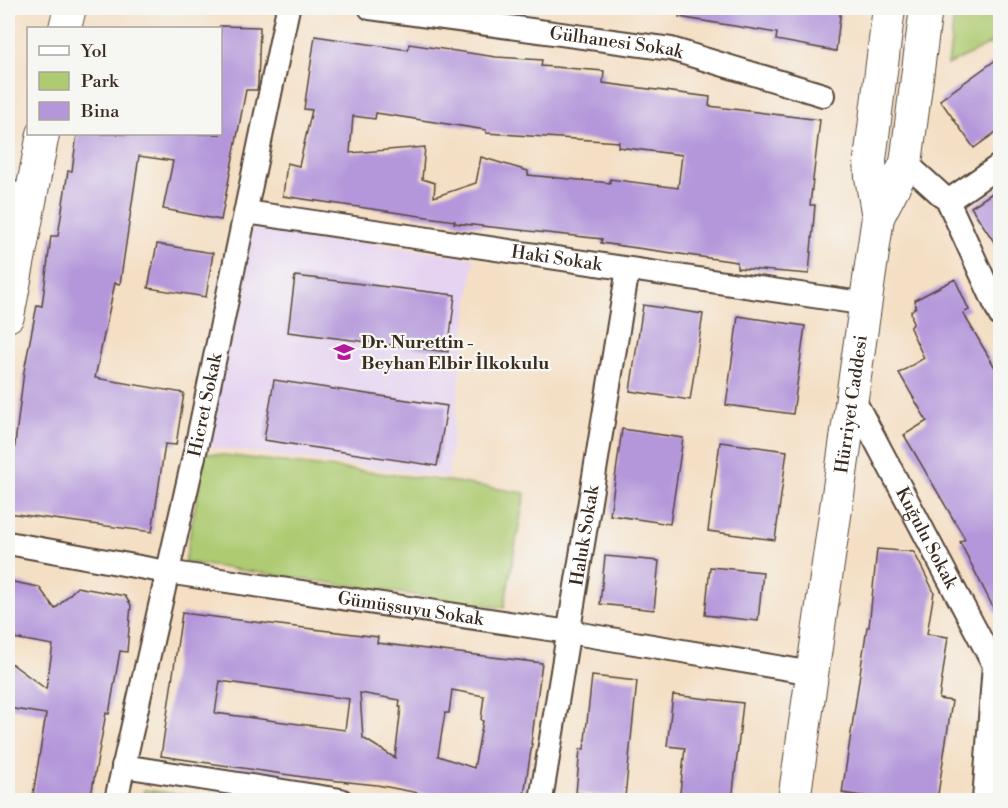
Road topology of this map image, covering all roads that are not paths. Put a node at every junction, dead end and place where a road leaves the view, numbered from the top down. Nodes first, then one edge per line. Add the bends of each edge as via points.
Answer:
1 (70, 8) edge
2 (288, 8) edge
3 (370, 8) edge
4 (890, 8) edge
5 (926, 8) edge
6 (65, 27) edge
7 (824, 95) dead end
8 (43, 135) edge
9 (906, 163) junction
10 (1000, 165) edge
11 (18, 194) edge
12 (948, 201) junction
13 (246, 212) junction
14 (878, 217) junction
15 (628, 269) junction
16 (867, 304) junction
17 (1000, 315) edge
18 (8, 316) edge
19 (853, 398) junction
20 (8, 543) edge
21 (167, 572) junction
22 (569, 632) junction
23 (998, 670) edge
24 (813, 673) junction
25 (123, 766) junction
26 (333, 800) edge
27 (116, 801) edge
28 (541, 801) edge
29 (794, 801) edge
30 (984, 801) edge

1 - 6 main road
2 - 13 street, Hicret Sokak
3 - 7 street, Gülhanesi Sokak via 671,50
4 - 14 main road, Hürriyet Caddesi via 870,160
5 - 9 main road
8 - 11 main road
9 - 12 street
9 - 14 main road
10 - 12 street
11 - 18 main road
12 - 17 street
13 - 15 street, Haki Sokak
13 - 21 street, Hicret Sokak
14 - 16 main road, Hürriyet Caddesi
15 - 16 street, Haki Sokak
15 - 22 street, Haluk Sokak
16 - 19 main road, Hürriyet Caddesi
19 - 23 street, Kuğulu Sokak
19 - 24 main road, Hürriyet Caddesi
20 - 21 street, Gümüşsuyu Sokak
21 - 22 street, Gümüşsuyu Sokak
21 - 25 street, Hicret Sokak
22 - 24 street, Gümüşsuyu Sokak
22 - 28 street, Haluk Sokak
23 - 30 street
24 - 29 main road, Hürriyet Caddesi
25 - 26 street
25 - 27 street, Hicret Sokak

